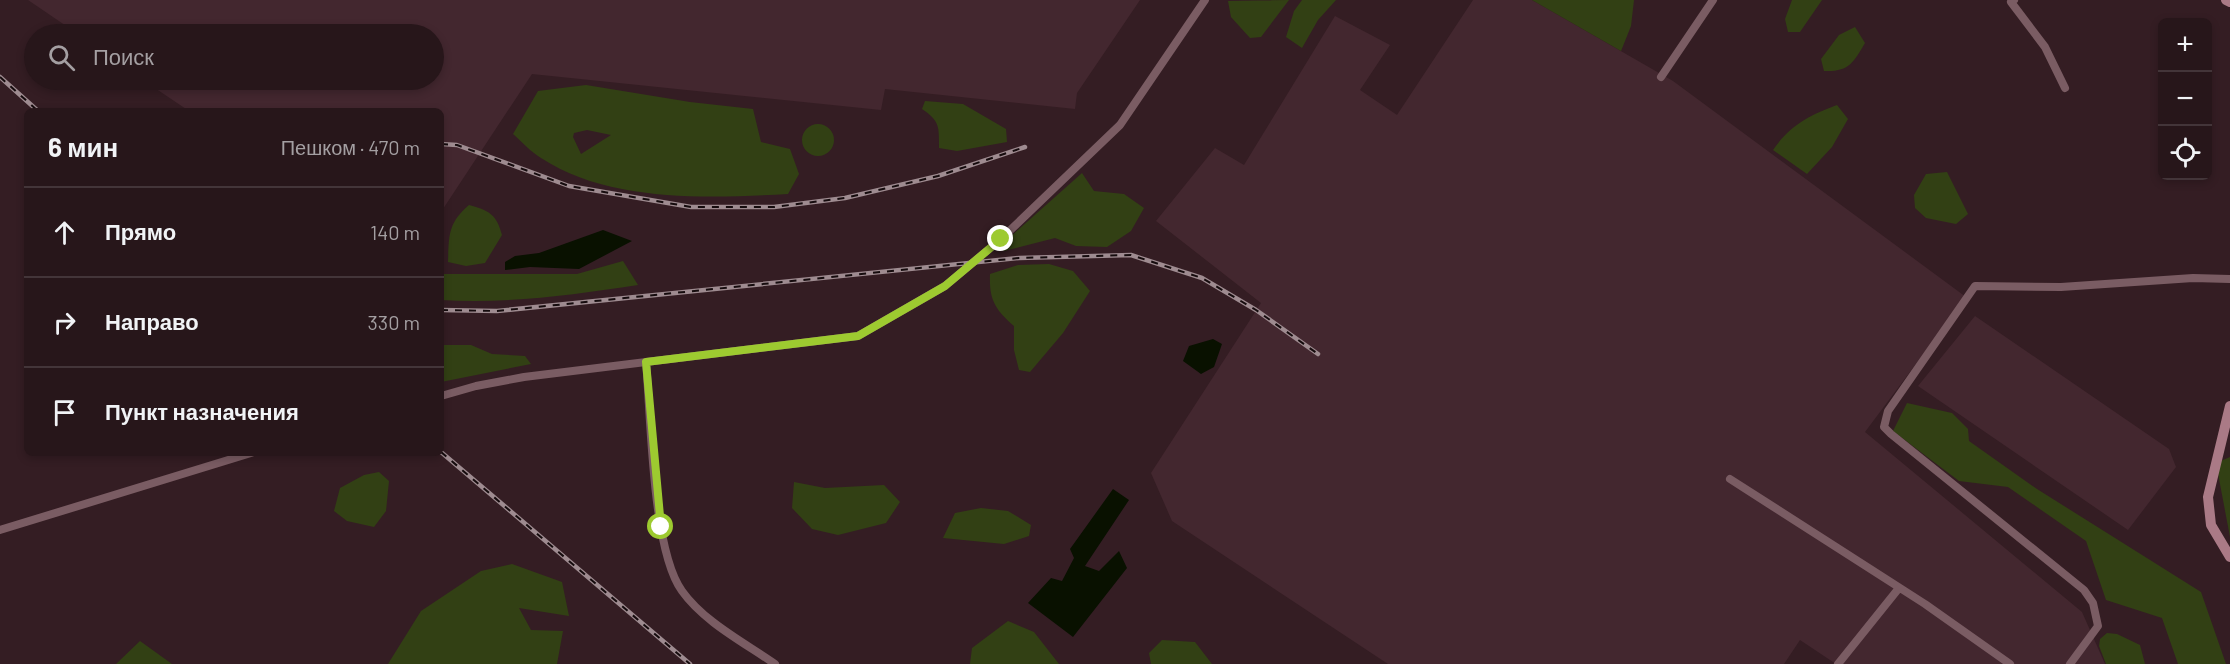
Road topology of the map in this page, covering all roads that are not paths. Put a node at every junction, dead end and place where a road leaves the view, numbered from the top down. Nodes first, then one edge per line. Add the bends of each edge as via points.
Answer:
1 (1205, 0) edge
2 (1713, 0) edge
3 (2014, 0) edge
4 (2226, 0) edge
5 (2230, 2) edge
6 (1661, 77) dead end
7 (2065, 88) dead end
8 (2230, 279) edge
9 (646, 362) junction
10 (444, 395) edge
11 (2230, 406) edge
12 (241, 456) edge
13 (1730, 479) dead end
14 (0, 530) edge
15 (2230, 557) edge
16 (1899, 588) junction
17 (776, 664) edge
18 (1838, 664) edge
19 (2010, 664) edge
20 (2070, 664) edge

1 - 9 street via 1120,124 1001,239 945,286 858,336
2 - 6 street
3 - 7 street via 2011,2 2045,47
4 - 5 street
8 - 20 street via 2061,287 1975,286 1888,411 1884,427 1891,434 2084,590 2093,603 2098,626
9 - 10 street via 501,381
9 - 17 street via 661,527 674,579 690,601 715,622
11 - 15 street via 2208,497 2211,525
12 - 14 street
13 - 16 street
16 - 18 street
16 - 19 street

